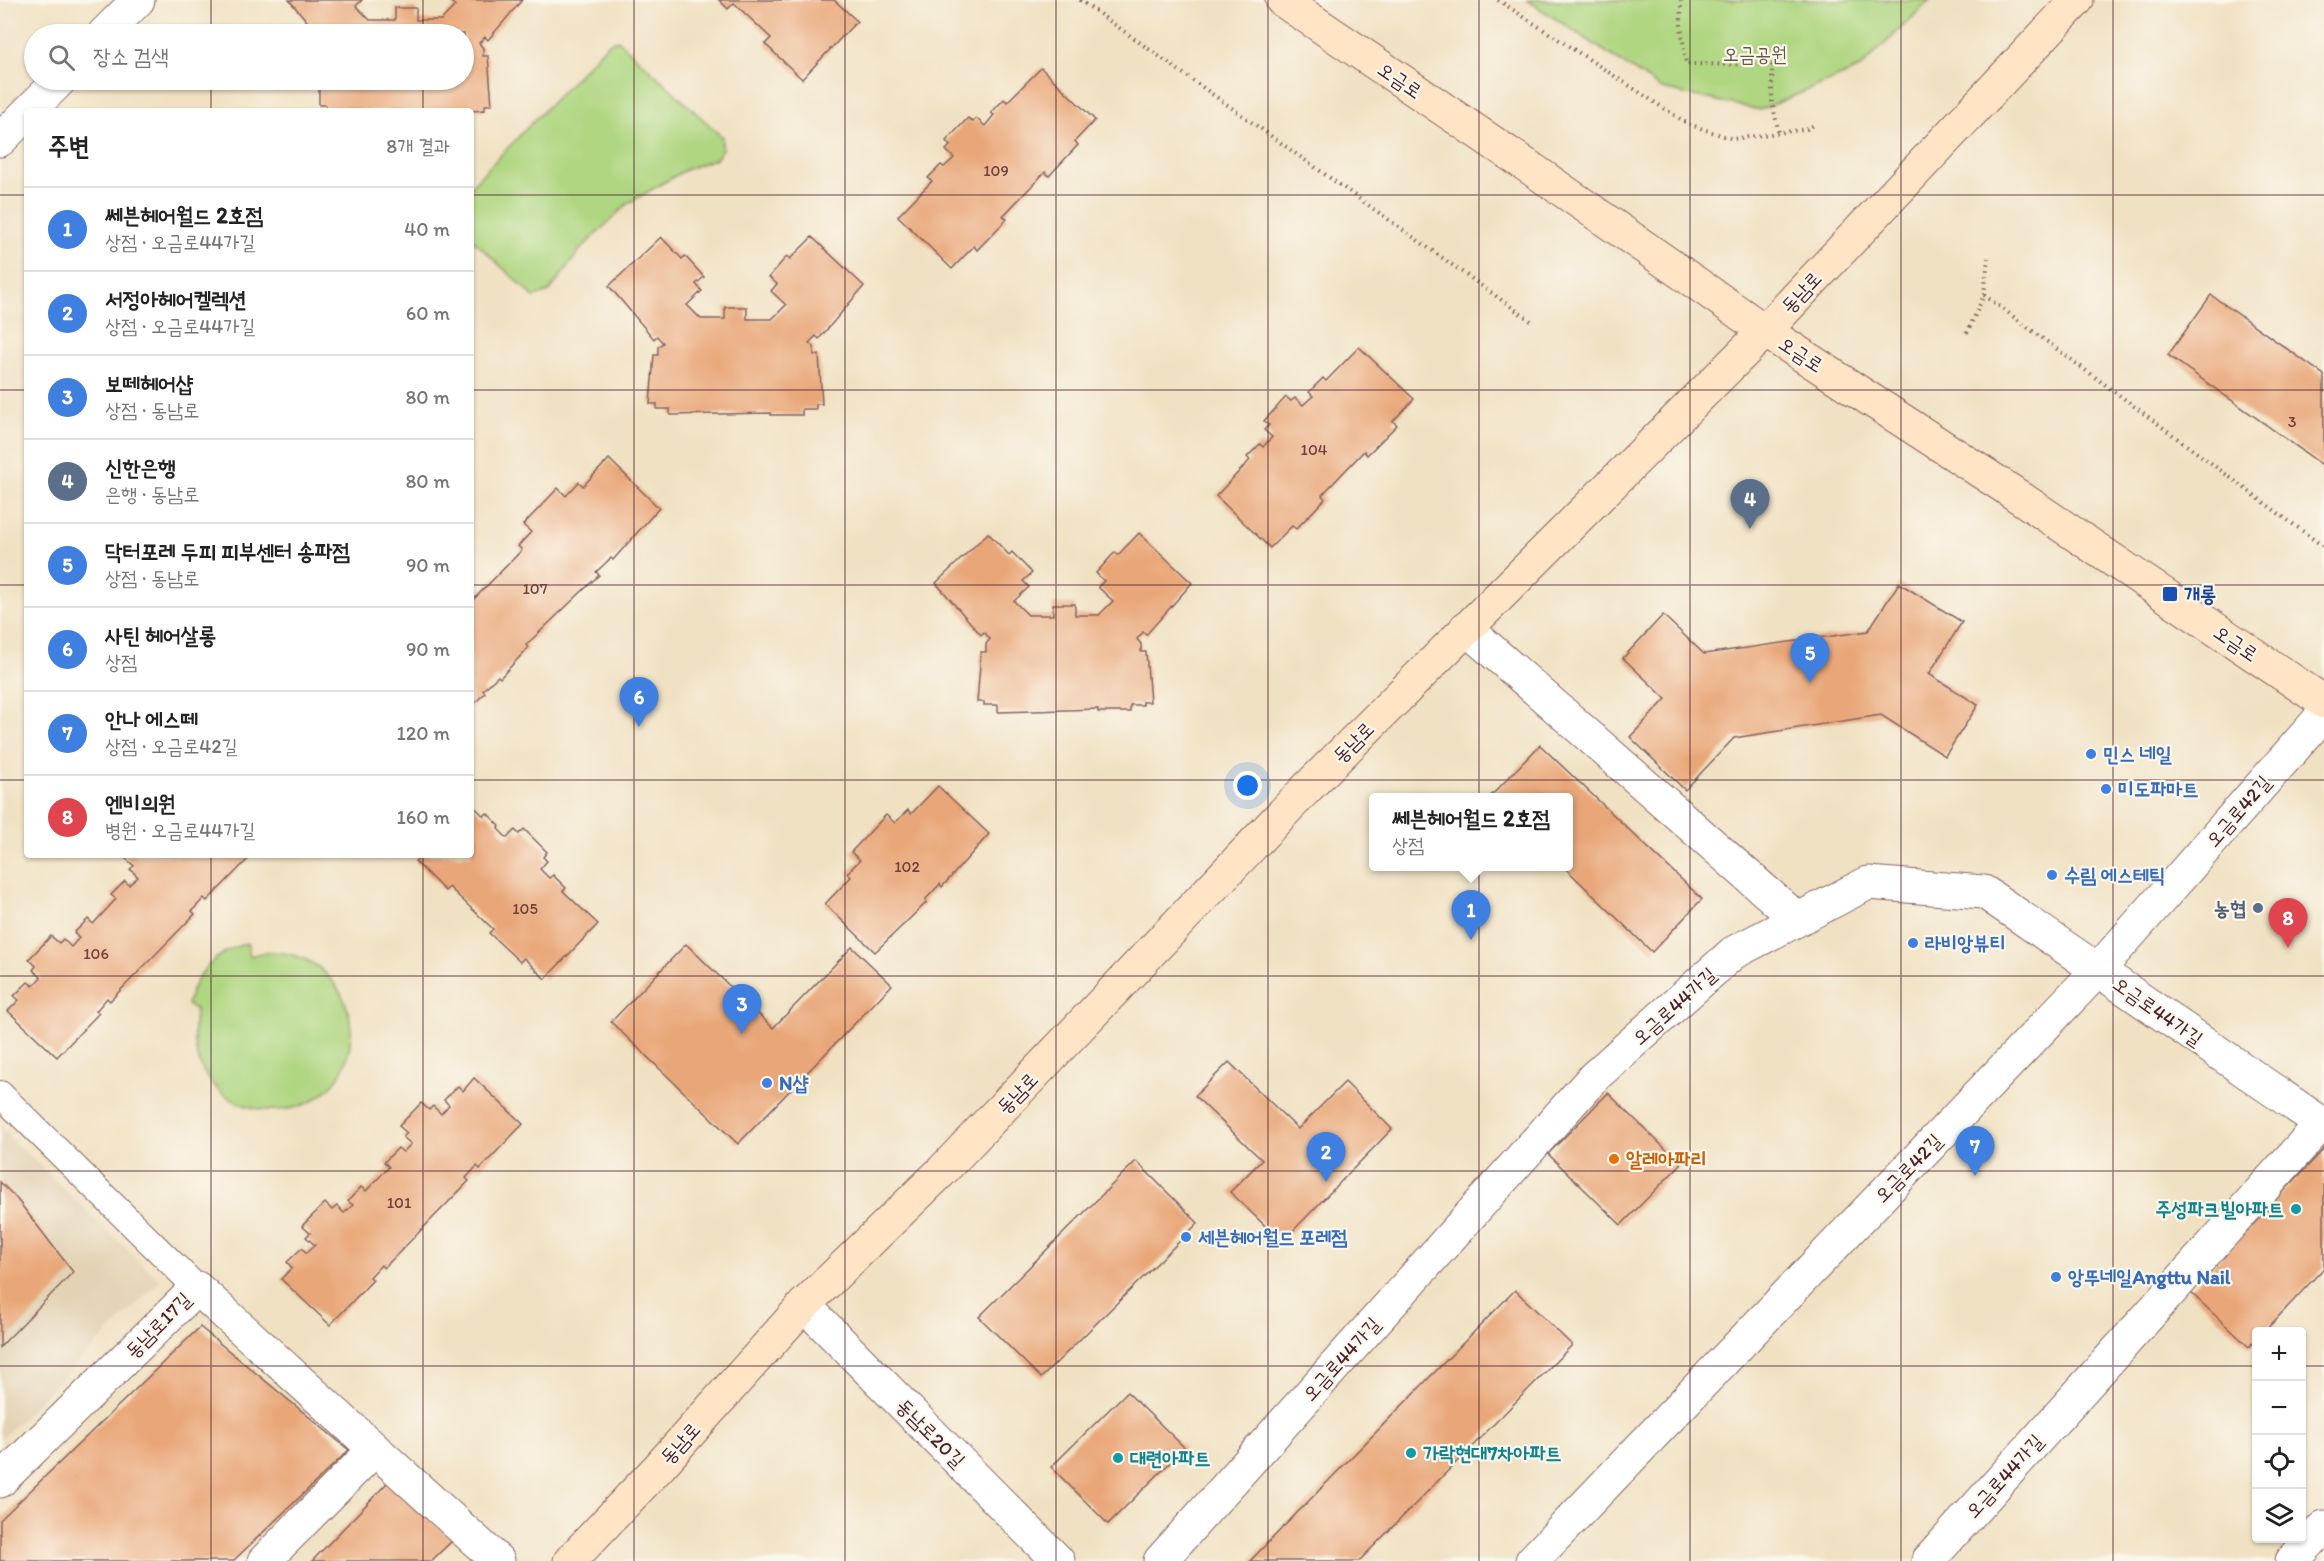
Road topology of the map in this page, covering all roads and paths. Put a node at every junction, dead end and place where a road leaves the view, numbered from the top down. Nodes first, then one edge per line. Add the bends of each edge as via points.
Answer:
1 (138, 0) edge
2 (1080, 0) edge
3 (1282, 0) edge
4 (1498, 0) edge
5 (1681, 0) edge
6 (2077, 0) edge
7 (114, 24) edge
8 (50, 90) edge
9 (32, 108) edge
10 (24, 116) edge
11 (1814, 125) dead end
12 (1779, 133) junction
13 (0, 140) edge
14 (1988, 258) dead end
15 (1984, 295) junction
16 (1532, 321) dead end
17 (1765, 331) junction
18 (1967, 333) dead end
19 (2324, 547) edge
20 (1466, 628) junction
21 (2324, 702) edge
22 (2324, 714) edge
23 (1796, 918) junction
24 (2098, 970) junction
25 (0, 1094) edge
26 (2323, 1124) edge
27 (197, 1288) junction
28 (804, 1305) junction
29 (374, 1450) junction
30 (0, 1481) edge
31 (2324, 1527) edge
32 (264, 1561) edge
33 (498, 1561) edge
34 (570, 1561) edge
35 (1058, 1561) edge
36 (1160, 1561) edge
37 (1532, 1561) edge
38 (1928, 1561) edge
39 (2292, 1561) edge

1 - 7 street
2 - 16 path
3 - 17 main road, 오금로
4 - 12 path via 1688,124 1733,139
5 - 12 path via 1686,63 1772,65 1772,102
6 - 17 main road, 동남로
8 - 9 street
10 - 13 street
11 - 12 path
14 - 15 path
15 - 18 path
15 - 19 path
17 - 20 main road, 동남로
17 - 21 main road, 오금로
20 - 23 street
20 - 28 main road, 동남로 via 1304,791 943,1170
22 - 24 street, 오금로42길
23 - 24 street, 오금로44가길 via 1868,883 1984,892
23 - 36 street, 오금로44가길 via 1733,953 1594,1077
24 - 26 street, 오금로44가길
24 - 37 street, 오금로42길
25 - 27 lane
26 - 38 street, 오금로44가길
27 - 29 street, 동남로17길
27 - 30 street, 동남로17길
28 - 34 main road, 동남로
28 - 35 street, 동남로20길
29 - 32 street
29 - 33 street, 동남로17길
31 - 39 street

